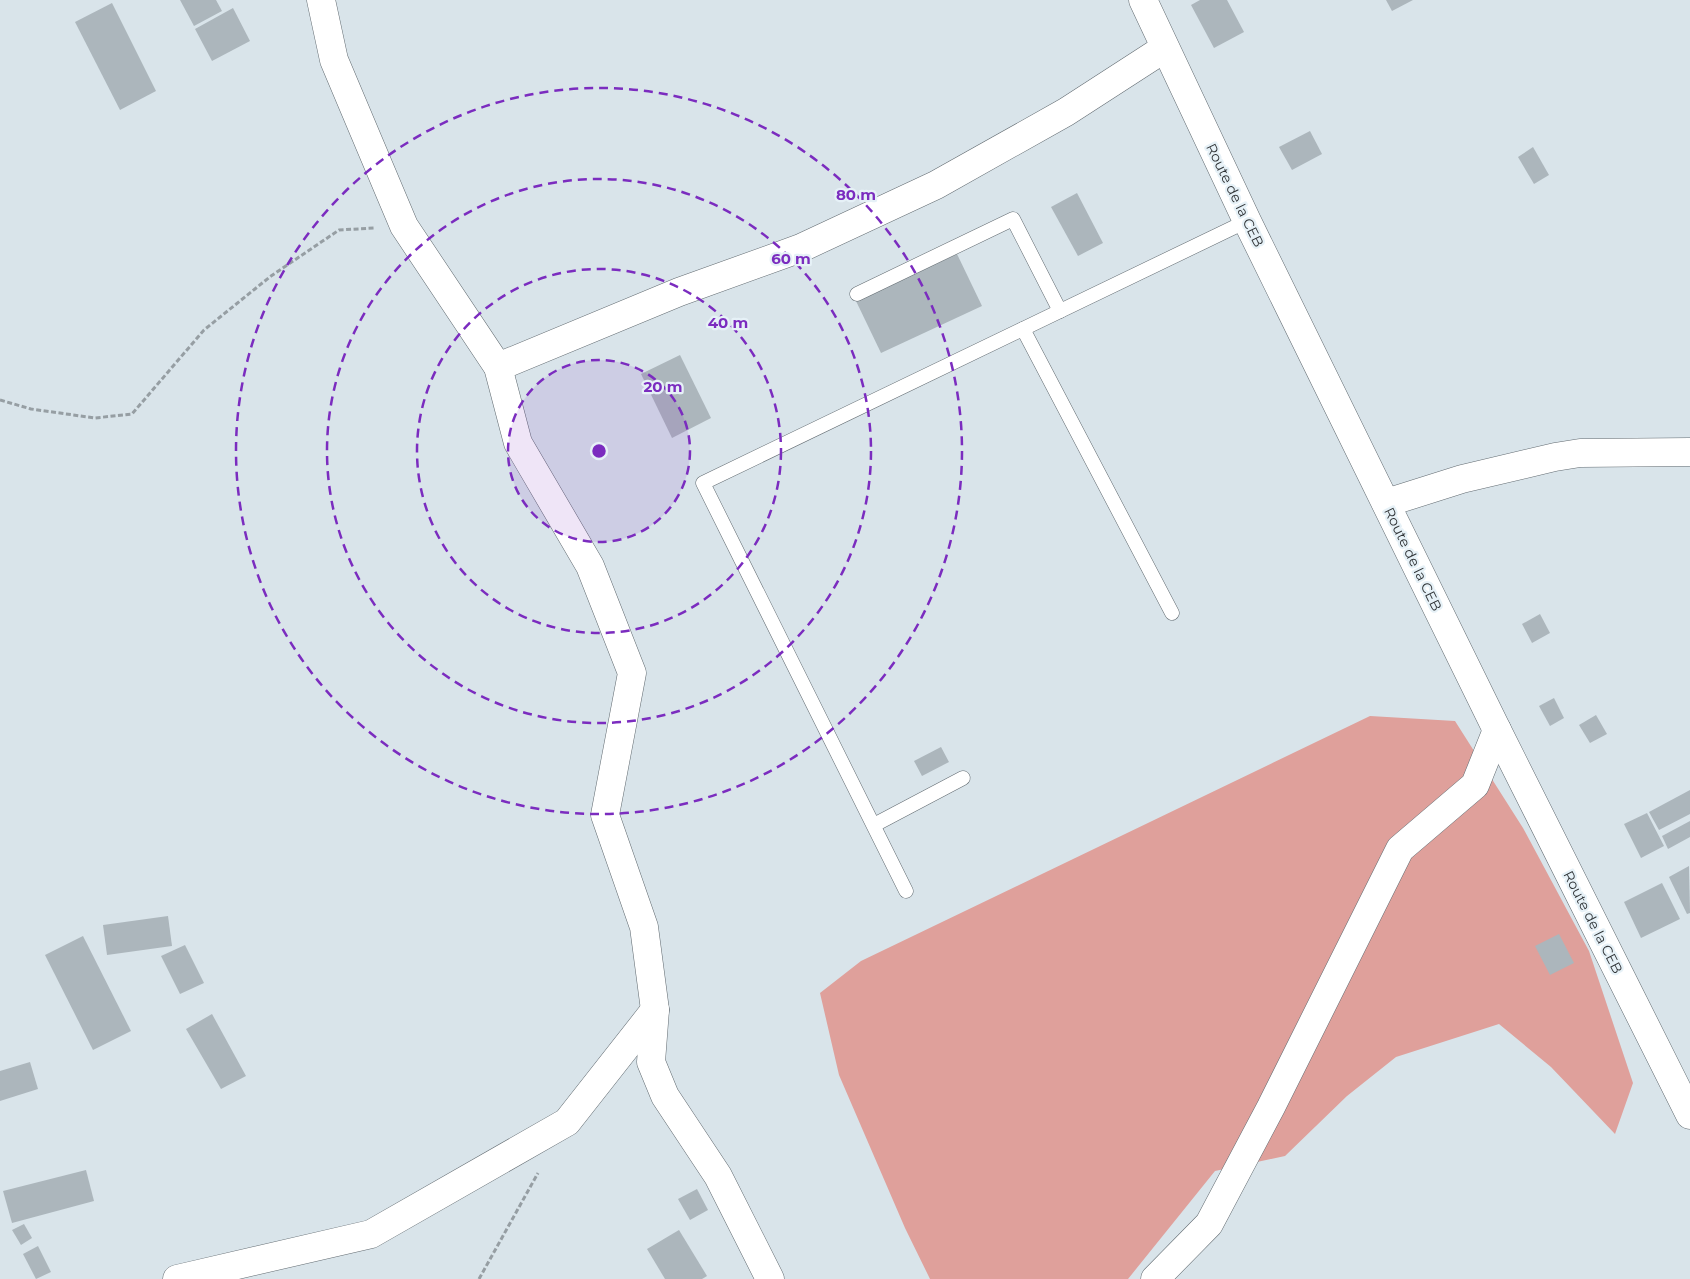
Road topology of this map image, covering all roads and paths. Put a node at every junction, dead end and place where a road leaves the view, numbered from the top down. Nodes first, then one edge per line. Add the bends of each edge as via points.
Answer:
1 (322, 0) edge
2 (1143, 0) edge
3 (1165, 48) junction
4 (1247, 221) junction
5 (404, 226) junction
6 (857, 294) dead end
7 (1060, 311) junction
8 (1023, 329) junction
9 (498, 367) junction
10 (0, 400) edge
11 (1690, 452) edge
12 (1386, 503) junction
13 (1172, 613) dead end
14 (1497, 730) junction
15 (963, 778) dead end
16 (874, 825) junction
17 (906, 891) dead end
18 (656, 1010) junction
19 (1690, 1115) edge
20 (542, 1166) dead end
21 (177, 1279) edge
22 (479, 1279) edge
23 (770, 1279) edge
24 (1155, 1279) edge

1 - 5 street via 334,60
2 - 3 street, Route de la CEB
3 - 4 street, Route de la CEB
3 - 9 street via 1066,112 936,185 801,248 679,292
4 - 7 lane
4 - 12 street, Route de la CEB
5 - 9 street
5 - 10 path via 339,230 271,276 204,330 132,414 95,418 31,409
6 - 7 lane via 1013,220
7 - 8 lane
8 - 13 lane
8 - 16 lane via 704,483
9 - 18 street via 518,443 590,566 632,673 605,815 644,927
11 - 12 street via 1555,457 1462,479
12 - 14 street, Route de la CEB
14 - 19 street, Route de la CEB
14 - 24 street via 1475,785 1400,849 1209,1224
15 - 16 lane
16 - 17 lane
18 - 21 street via 566,1122 370,1234
18 - 23 street via 651,1062 665,1096 718,1176
20 - 22 path

